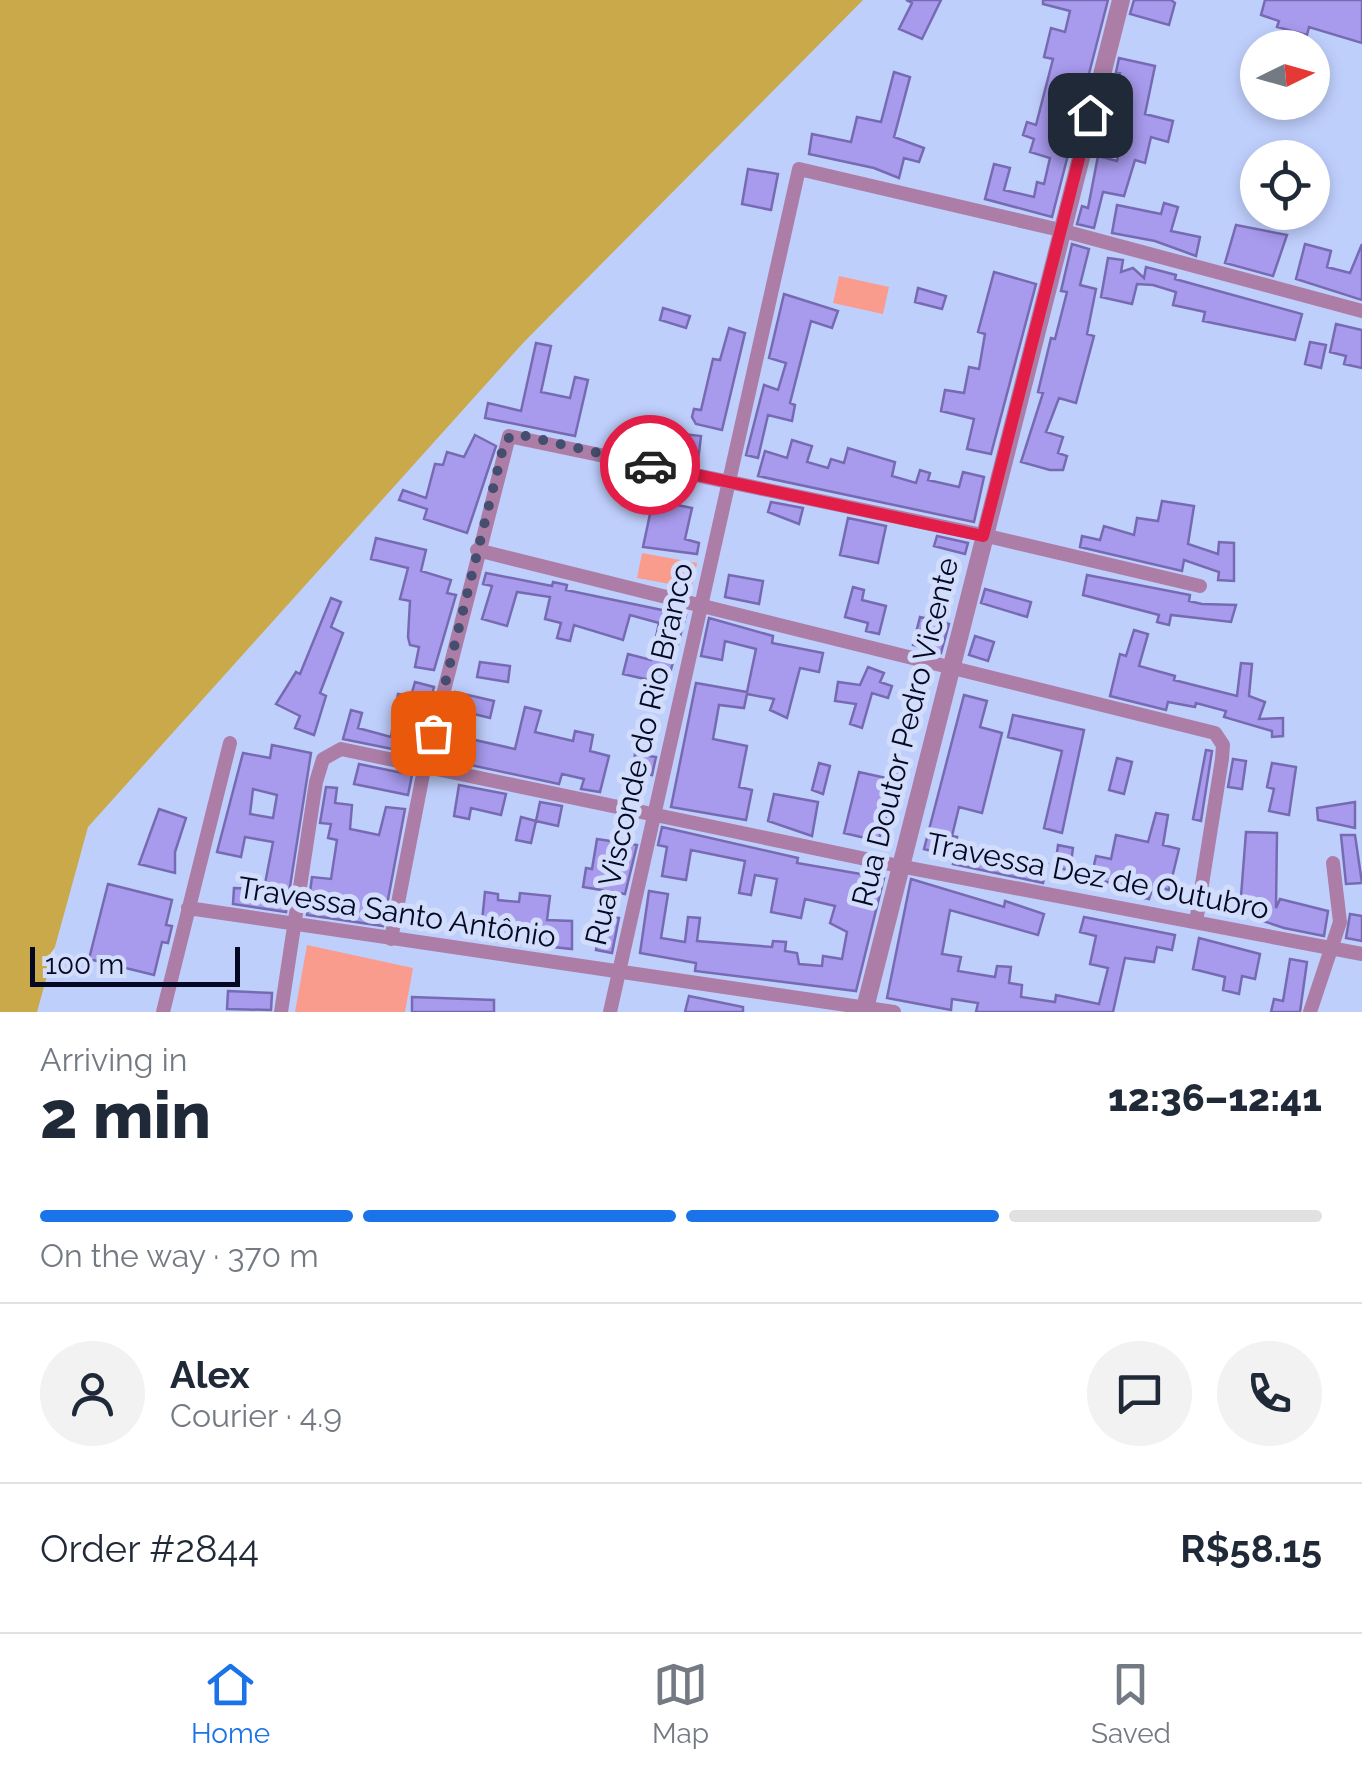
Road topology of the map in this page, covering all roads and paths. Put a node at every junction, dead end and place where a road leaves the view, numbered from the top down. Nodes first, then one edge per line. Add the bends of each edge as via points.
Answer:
1 (1121, 0) edge
2 (1060, 230) junction
3 (1362, 311) edge
4 (726, 483) junction
5 (983, 536) junction
6 (477, 550) junction
7 (1200, 586) dead end
8 (701, 605) junction
9 (950, 667) junction
10 (230, 744) dead end
11 (424, 769) junction
12 (653, 816) junction
13 (1332, 863) dead end
14 (899, 866) junction
15 (188, 908) junction
16 (1196, 922) junction
17 (292, 925) junction
18 (391, 939) junction
19 (1329, 948) junction
20 (1362, 954) edge
21 (618, 973) junction
22 (865, 1009) edge
23 (163, 1012) edge
24 (281, 1012) edge
25 (610, 1012) edge
26 (894, 1012) edge
27 (1310, 1012) edge

1 - 2 street, Rua Doutor Pedro Vicente
2 - 3 street
2 - 4 street, Rua Visconde do Rio Branco via 809,168 795,174
2 - 5 street, Rua Doutor Pedro Vicente
4 - 5 street
4 - 6 street via 509,436
4 - 8 street, Rua Visconde do Rio Branco
5 - 7 street
5 - 9 street, Rua Doutor Pedro Vicente
6 - 8 street
6 - 11 street
8 - 9 street
8 - 12 street, Rua Visconde do Rio Branco
9 - 14 street, Rua Doutor Pedro Vicente
9 - 16 street via 1220,737
10 - 15 street
11 - 12 street, Travessa Dez de Outubro
11 - 17 street, Travessa Dez de Outubro via 331,751 320,765
11 - 18 street
12 - 14 street, Travessa Dez de Outubro
12 - 21 street, Rua Visconde do Rio Branco
13 - 19 street via 1340,922
14 - 16 street, Travessa Dez de Outubro
14 - 22 street, Rua Doutor Pedro Vicente
15 - 17 street, Travessa Santo Antônio
15 - 23 street
16 - 19 street, Travessa Dez de Outubro
17 - 18 street, Travessa Santo Antônio
17 - 24 street
18 - 21 street, Travessa Santo Antônio
19 - 20 street, Travessa Dez de Outubro
19 - 27 street
21 - 22 street, Travessa Santo Antônio
21 - 25 street, Rua Visconde do Rio Branco
22 - 26 street, Travessa Santo Antônio

